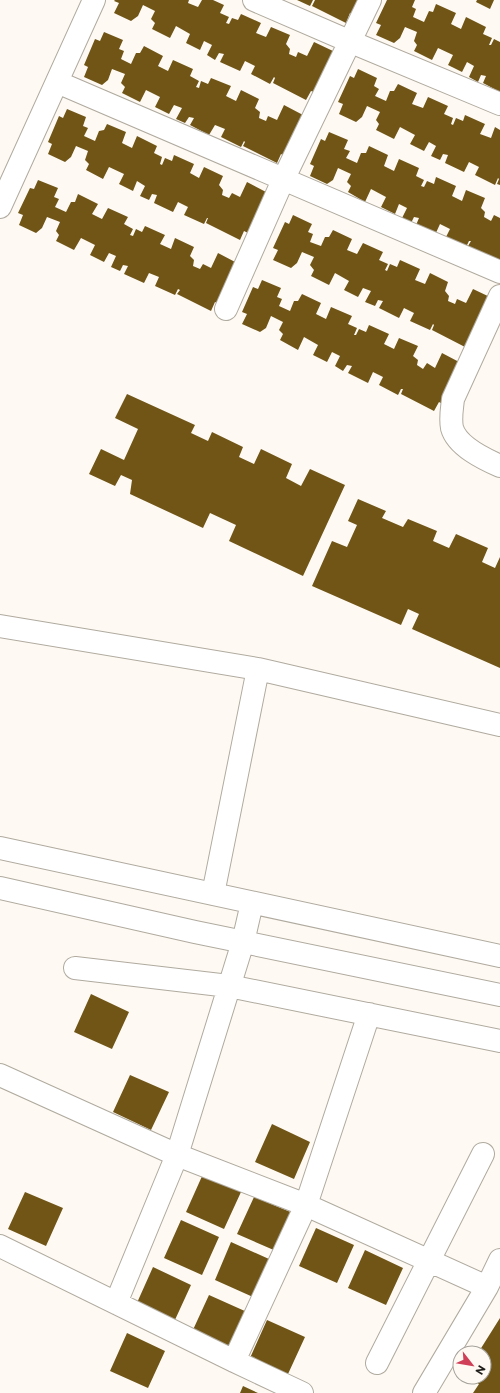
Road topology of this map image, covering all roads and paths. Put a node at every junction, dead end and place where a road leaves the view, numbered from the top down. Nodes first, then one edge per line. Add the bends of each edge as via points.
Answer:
1 (94, 0) edge
2 (254, 0) edge
3 (370, 0) edge
4 (351, 42) junction
5 (57, 82) junction
6 (500, 104) edge
7 (283, 180) junction
8 (0, 207) edge
9 (500, 272) edge
10 (500, 296) edge
11 (226, 309) dead end
12 (494, 326) edge
13 (500, 466) edge
14 (0, 626) edge
15 (258, 669) junction
16 (500, 725) edge
17 (0, 848) edge
18 (0, 888) edge
19 (213, 894) junction
20 (252, 903) junction
21 (243, 942) junction
22 (500, 956) edge
23 (75, 968) dead end
24 (229, 986) junction
25 (500, 995) edge
26 (369, 1014) junction
27 (500, 1040) edge
28 (0, 1075) edge
29 (483, 1154) dead end
30 (177, 1155) junction
31 (306, 1205) junction
32 (0, 1246) edge
33 (500, 1260) edge
34 (429, 1262) junction
35 (487, 1287) junction
36 (116, 1303) junction
37 (234, 1361) junction
38 (377, 1363) dead end
39 (302, 1393) edge
40 (424, 1393) edge

1 - 5 street
2 - 4 street
3 - 4 street
4 - 6 street
4 - 7 street
5 - 7 street
5 - 8 street
7 - 9 street
7 - 11 street
10 - 12 street
12 - 13 street via 453,399 451,413 452,429 462,443 476,455
14 - 15 street
15 - 16 street
15 - 19 street
17 - 19 street
18 - 21 street
19 - 20 street
20 - 21 street
20 - 22 street
21 - 24 street
21 - 25 street
23 - 24 street
24 - 26 street
24 - 30 street
26 - 27 street
26 - 31 street
28 - 30 street
29 - 34 street
30 - 31 street
30 - 36 street
31 - 34 street
31 - 37 street
32 - 36 street
33 - 35 street
34 - 35 street
34 - 38 street
35 - 40 street
36 - 37 street
37 - 39 street

